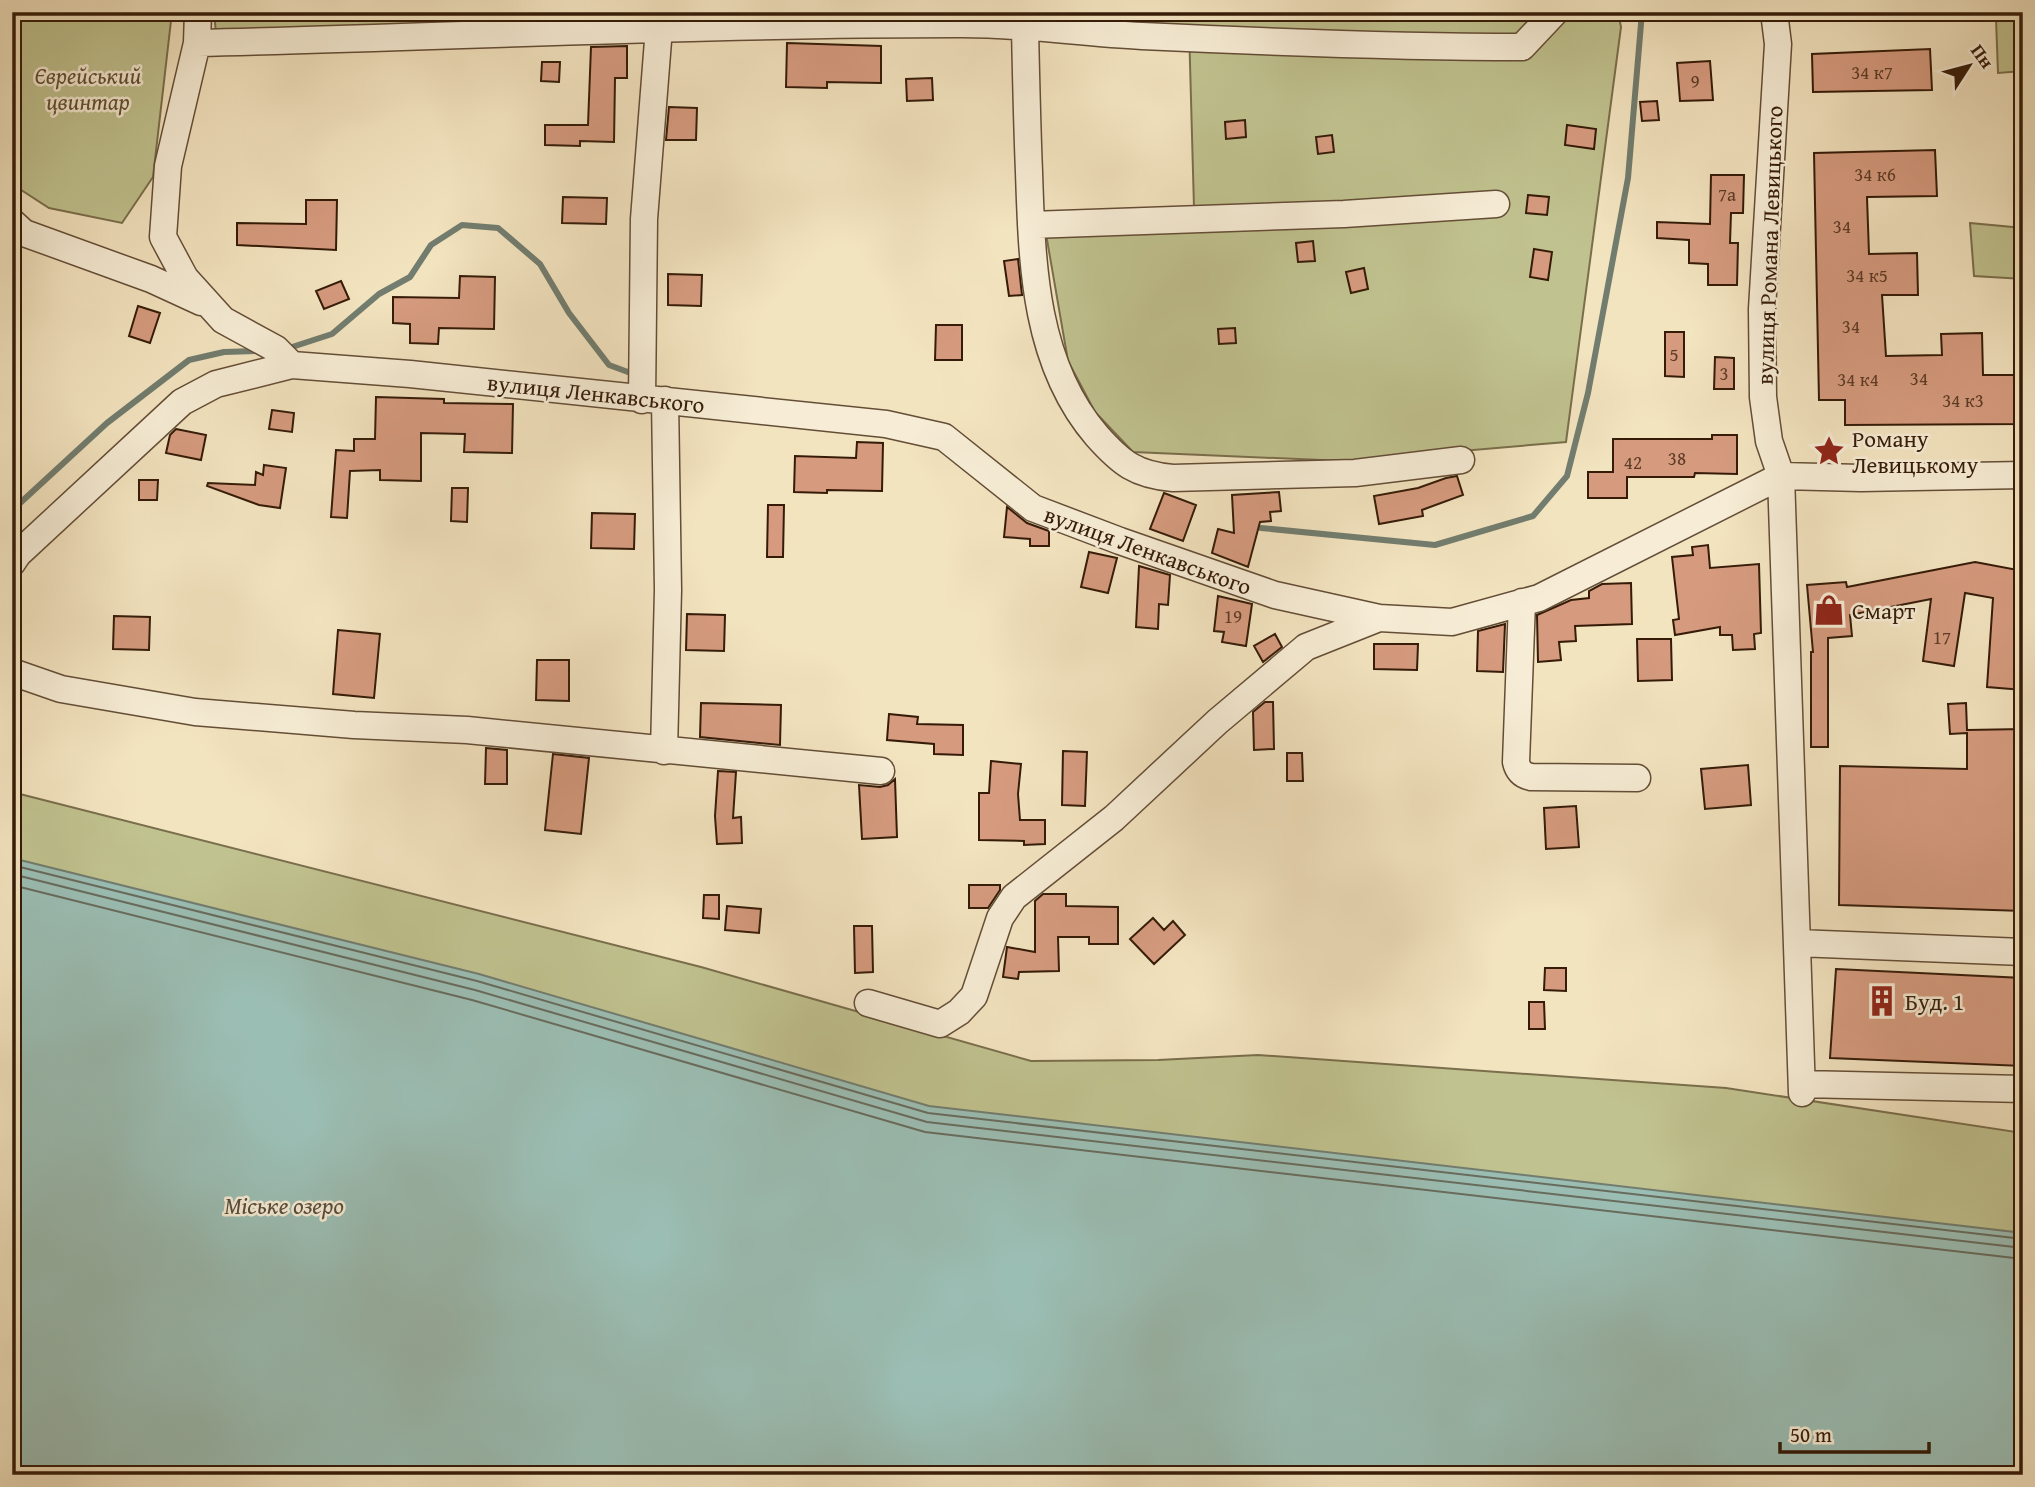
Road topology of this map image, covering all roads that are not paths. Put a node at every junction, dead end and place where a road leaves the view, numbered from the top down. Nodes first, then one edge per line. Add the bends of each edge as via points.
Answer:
1 (198, 12) edge
2 (1555, 12) edge
3 (1774, 12) edge
4 (1033, 23) edge
5 (659, 29) junction
6 (197, 43) junction
7 (1496, 204) dead end
8 (12, 222) edge
9 (1031, 225) junction
10 (212, 307) junction
11 (292, 365) junction
12 (653, 400) junction
13 (1461, 460) dead end
14 (2023, 475) edge
15 (1781, 476) junction
16 (12, 563) edge
17 (1522, 602) junction
18 (1378, 618) junction
19 (12, 672) edge
20 (664, 751) junction
21 (881, 771) dead end
22 (1637, 778) dead end
23 (1797, 943) junction
24 (2023, 952) edge
25 (867, 1003) dead end
26 (2023, 1089) edge

1 - 6 street
2 - 4 street via 1522,47 1139,36
3 - 15 street, вулиця Романа Левицького via 1778,44 1762,309 1763,397 1769,441
4 - 5 street
4 - 9 street
5 - 6 street
5 - 12 street via 645,219
6 - 10 street via 167,166 163,236 185,278
7 - 9 street
8 - 10 street via 24,233 151,279
9 - 13 street via 1039,305 1057,368 1091,429 1133,470 1156,477 1224,478 1355,473
10 - 11 street via 223,320 276,349
11 - 12 street, вулиця Ленкавського
11 - 16 street, вулиця Ленкавського via 216,384 183,402
12 - 18 street, вулиця Ленкавського via 886,424 944,437 1033,508 1275,595
12 - 20 street via 668,590
14 - 15 street, вулиця Ленкавського
15 - 17 street, вулиця Ленкавського via 1539,598
15 - 23 street, вулиця Романа Левицького
17 - 18 street, вулиця Ленкавського via 1452,622
17 - 22 street via 1518,770 1531,777
18 - 25 street via 1306,647 1114,818 1014,897 1000,918 974,996 959,1012 940,1024
19 - 20 street via 61,689 194,712 467,730
20 - 21 street
23 - 24 street
23 - 26 street, вулиця Романа Левицького via 1802,1089

